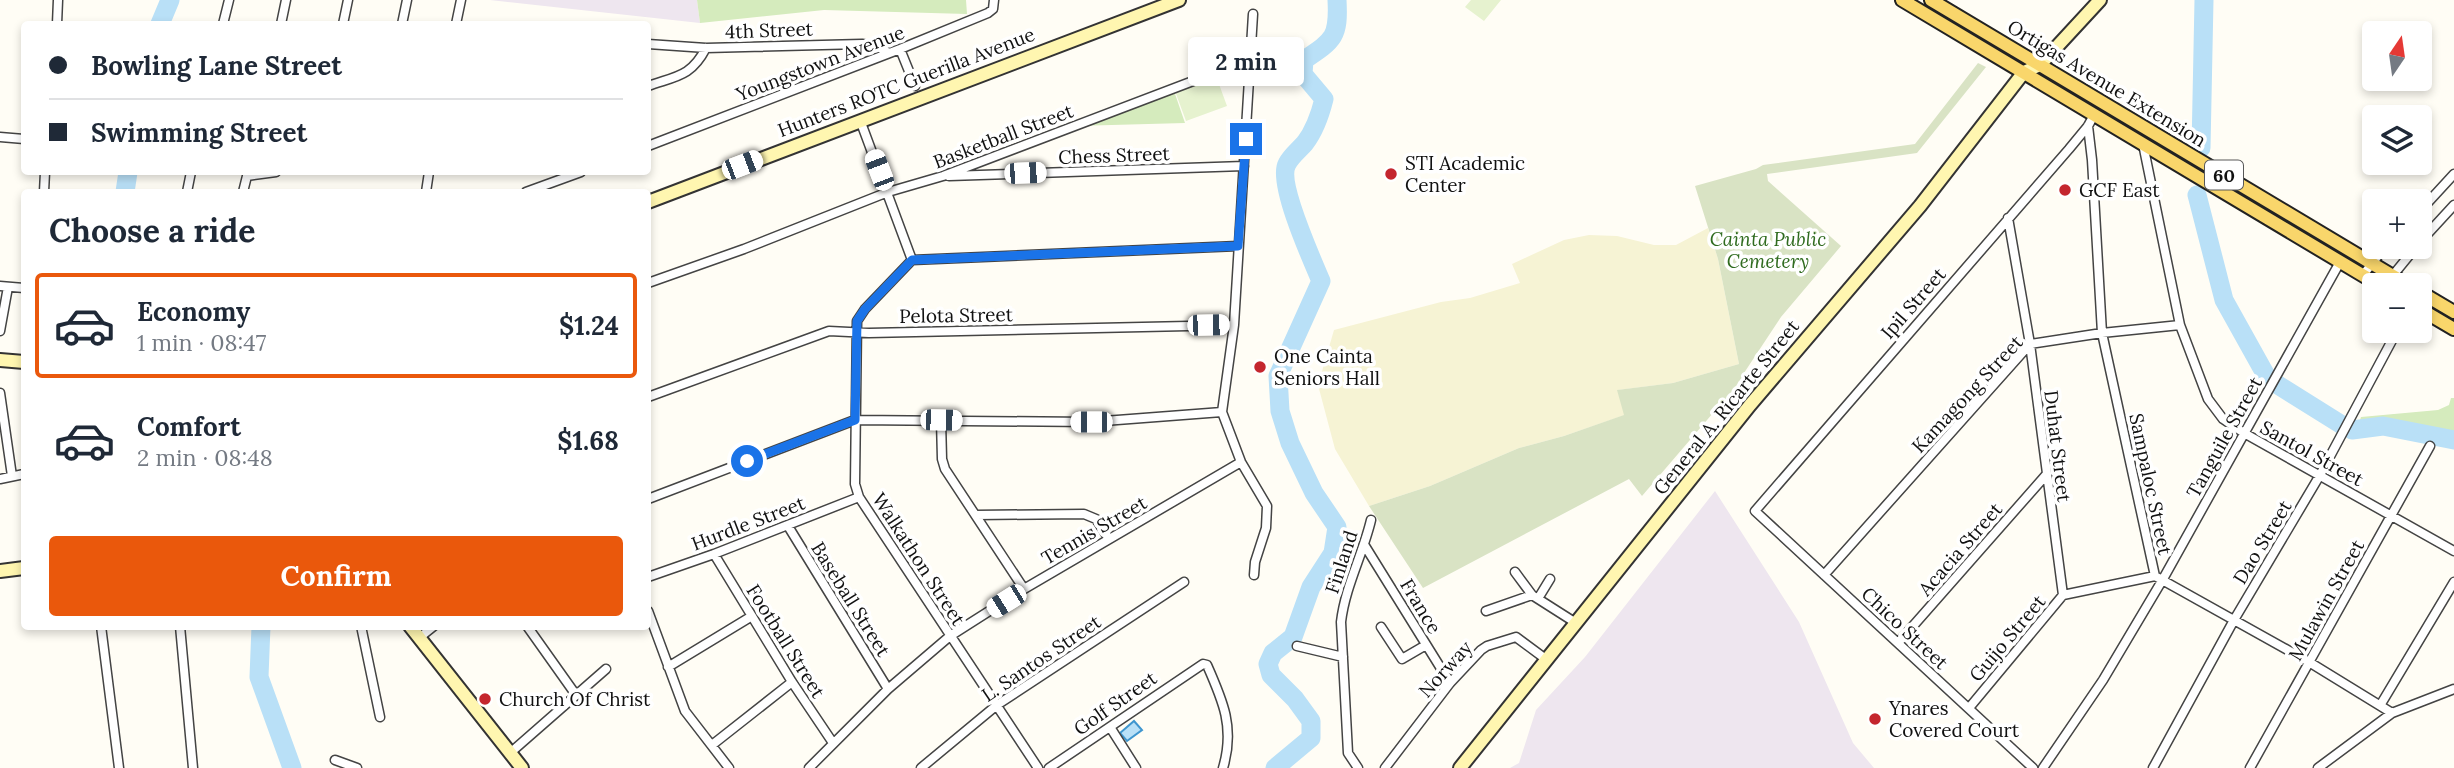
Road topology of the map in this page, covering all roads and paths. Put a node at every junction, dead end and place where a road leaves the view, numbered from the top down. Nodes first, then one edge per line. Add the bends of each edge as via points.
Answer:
1 (58, 0) edge
2 (229, 0) edge
3 (286, 0) edge
4 (348, 0) edge
5 (407, 0) edge
6 (461, 0) edge
7 (994, 0) edge
8 (1179, 0) edge
9 (1902, 0) edge
10 (1931, 0) edge
11 (2101, 0) edge
12 (1253, 14) dead end
13 (57, 21) edge
14 (224, 21) edge
15 (282, 21) edge
16 (344, 21) edge
17 (403, 21) edge
18 (457, 21) edge
19 (651, 44) edge
20 (862, 44) junction
21 (693, 47) junction
22 (706, 48) junction
23 (900, 50) junction
24 (889, 53) junction
25 (1251, 59) junction
26 (868, 61) junction
27 (698, 64) junction
28 (2040, 65) junction
29 (2024, 72) junction
30 (651, 85) edge
31 (915, 86) dead end
32 (860, 120) junction
33 (2091, 120) junction
34 (0, 137) edge
35 (21, 139) edge
36 (2143, 144) junction
37 (651, 145) edge
38 (1244, 166) junction
39 (2454, 174) edge
40 (573, 175) edge
41 (943, 176) junction
42 (534, 189) edge
43 (888, 192) junction
44 (2432, 198) edge
45 (651, 201) edge
46 (2454, 205) edge
47 (2008, 218) junction
48 (2432, 229) edge
49 (1238, 246) junction
50 (2375, 259) edge
51 (2406, 259) edge
52 (912, 260) junction
53 (2340, 262) junction
54 (2372, 263) junction
55 (2364, 273) edge
56 (2381, 273) edge
57 (2394, 273) edge
58 (2362, 274) edge
59 (651, 282) edge
60 (4, 287) edge
61 (2432, 299) edge
62 (2454, 312) edge
63 (2432, 316) edge
64 (1234, 325) junction
65 (2180, 325) junction
66 (2454, 329) edge
67 (0, 331) edge
68 (856, 332) junction
69 (2102, 333) junction
70 (2391, 343) edge
71 (2030, 344) junction
72 (0, 360) edge
73 (21, 362) edge
74 (0, 393) edge
75 (651, 396) edge
76 (1222, 412) junction
77 (855, 420) junction
78 (941, 420) junction
79 (2244, 433) junction
80 (2430, 446) dead end
81 (1241, 463) junction
82 (21, 474) edge
83 (2046, 475) junction
84 (2320, 475) junction
85 (12, 476) junction
86 (0, 479) edge
87 (859, 497) junction
88 (651, 498) edge
89 (1755, 511) joint
90 (976, 515) junction
91 (2391, 516) junction
92 (1371, 520) dead end
93 (788, 526) junction
94 (1109, 539) junction
95 (1365, 547) junction
96 (2454, 551) edge
97 (714, 554) junction
98 (21, 568) edge
99 (0, 571) edge
100 (1515, 572) dead end
101 (1254, 575) dead end
102 (1824, 575) junction
103 (651, 576) edge
104 (2159, 578) junction
105 (1550, 579) dead end
106 (1184, 582) dead end
107 (2454, 582) edge
108 (1024, 589) junction
109 (2063, 595) junction
110 (1536, 596) junction
111 (1486, 611) dead end
112 (752, 616) junction
113 (651, 620) edge
114 (2234, 620) junction
115 (1576, 623) junction
116 (1381, 627) dead end
117 (102, 630) edge
118 (180, 630) edge
119 (362, 630) edge
120 (413, 630) edge
121 (428, 630) edge
122 (530, 630) edge
123 (950, 636) junction
124 (419, 638) junction
125 (1898, 643) junction
126 (1426, 645) junction
127 (1297, 646) dead end
128 (1343, 657) junction
129 (1547, 660) junction
130 (2309, 662) junction
131 (667, 667) junction
132 (606, 668) dead end
133 (792, 682) junction
134 (1450, 683) junction
135 (888, 689) junction
136 (2454, 689) edge
137 (576, 695) junction
138 (2381, 704) junction
139 (997, 705) junction
140 (1969, 709) junction
141 (2392, 713) junction
142 (380, 717) dead end
143 (1110, 727) junction
144 (833, 743) junction
145 (712, 745) junction
146 (510, 753) junction
147 (335, 760) dead end
148 (119, 768) edge
149 (193, 768) edge
150 (357, 768) edge
151 (522, 768) edge
152 (729, 768) edge
153 (809, 768) edge
154 (921, 768) edge
155 (1038, 768) edge
156 (1049, 768) edge
157 (1136, 768) edge
158 (1223, 768) edge
159 (1357, 768) edge
160 (1385, 768) edge
161 (1460, 768) edge
162 (2034, 768) edge
163 (2043, 768) edge
164 (2153, 768) edge
165 (2250, 768) edge
166 (2318, 768) edge

1 - 13 street
2 - 14 street
3 - 15 street
4 - 16 street
5 - 17 street
6 - 18 street
7 - 23 street, Youngstown Avenue via 988,13
8 - 32 street, Hunters ROTC Guerilla Avenue
9 - 29 main road, Ortigas Avenue Extension / 60
10 - 28 main road, Ortigas Avenue Extension / 60
11 - 28 street
12 - 25 street
19 - 21 street, 4th Street
20 - 22 street, 4th Street
20 - 24 street, 4th Street
20 - 26 street
21 - 22 street, 4th Street
21 - 27 street
22 - 27 street
23 - 24 street, Youngstown Avenue
23 - 31 street
24 - 26 street, Youngstown Avenue
25 - 38 street
25 - 41 street, Basketball Street
26 - 37 street, Youngstown Avenue
27 - 30 street
28 - 29 street
28 - 54 main road, Ortigas Avenue Extension / 60
29 - 33 main road, Ortigas Avenue Extension / 60
29 - 115 street, General A. Ricarte Street via 1920,206 1750,405
32 - 43 street
32 - 45 street, Hunters ROTC Guerilla Avenue
33 - 36 main road, Ortigas Avenue Extension / 60
33 - 47 street, Ipil Street
33 - 69 street, Sampaloc Street
34 - 35 street
36 - 53 main road, Ortigas Avenue Extension / 60
36 - 65 street, Santol Street
38 - 41 street, Chess Street
38 - 49 street
39 - 44 street
40 - 42 street
41 - 43 street, Basketball Street
43 - 52 street
43 - 59 street, Basketball Street
46 - 48 street
47 - 71 street, Duhat Street
47 - 89 street, Ipil Street
49 - 52 street
49 - 64 street
50 - 54 street
51 - 57 street
52 - 68 street, Walkathon Street via 865,309
53 - 58 main road, Ortigas Avenue Extension / 60
53 - 79 street, Tanguile Street
54 - 55 street
54 - 56 main road, Ortigas Avenue Extension / 60
60 - 67 street
61 - 62 main road
63 - 66 main road
64 - 68 street, Pelota Street
64 - 76 street
65 - 69 street, Kamagong Street
65 - 79 street, Santol Street via 2208,398 2223,419
68 - 75 street, Pelota Street via 830,331
68 - 77 street, Walkathon Street
69 - 71 street, Kamagong Street
69 - 104 street, Sampaloc Street
70 - 84 street, Dao Street
71 - 83 street, Duhat Street
71 - 102 street, Kamagong Street
72 - 73 street
74 - 85 street
76 - 78 street via 1091,422
76 - 81 street
77 - 78 street
77 - 87 street, Walkathon Street
77 - 88 street
78 - 90 street via 945,469
79 - 84 street, Santol Street
79 - 104 street, Tanguile Street
80 - 91 street, Mulawin Street
81 - 94 street, Tennis Street
81 - 101 street via 1267,506
82 - 85 street
83 - 109 street, Duhat Street
83 - 125 street, Acacia Street
84 - 91 street, Santol Street
84 - 114 street, Dao Street
85 - 86 street
87 - 93 street, Hurdle Street
87 - 123 street, Walkathon Street
89 - 102 street, Chico Street
90 - 94 street via 1084,513 1096,519
90 - 108 street
91 - 96 street, Santol Street
91 - 130 street, Mulawin Street
92 - 95 street, Finland
93 - 97 street, Hurdle Street
93 - 135 street, Baseball Street
94 - 108 street, Tennis Street
95 - 126 street, France
95 - 128 street, Finland via 1343,607
97 - 103 street, Hurdle Street
97 - 112 street, Football Street
98 - 99 street
100 - 110 street
102 - 125 street, Chico Street
104 - 109 street, Guijo Street
104 - 114 street, Sampaloc Street
104 - 163 street, Tanguile Street via 2103,680
105 - 110 street
106 - 139 street, L. Santos Street
107 - 138 street
108 - 123 street, Tennis Street
109 - 140 street, Guijo Street
110 - 111 street
110 - 115 street
112 - 131 street
112 - 133 street, Football Street
113 - 131 street
114 - 130 street, Sampaloc Street
114 - 164 street, Dao Street
115 - 129 street, General A. Ricarte Street
116 - 126 street via 1402,659
117 - 148 street
118 - 149 street
119 - 142 street
120 - 124 street
121 - 124 street
122 - 137 street
123 - 135 street, Tennis Street
123 - 139 street, Walkathon Street
124 - 146 street
125 - 140 street, Chico Street
126 - 134 street, France
127 - 128 street
128 - 159 street via 1348,753
129 - 134 street, Norway via 1516,636 1487,646
129 - 161 street, General A. Ricarte Street
130 - 138 street, Sampaloc Street
130 - 165 street, Mulawin Street
131 - 145 street via 685,711
132 - 137 street
133 - 144 street, Football Street
133 - 145 street
134 - 160 street, Norway
135 - 144 street, Tennis Street
136 - 141 street
137 - 146 street
138 - 141 street, Sampaloc Street
139 - 154 street, L. Santos Street
139 - 155 street, Walkathon Street
140 - 162 street, Chico Street
141 - 166 street
143 - 156 street, Golf Street
143 - 157 street
143 - 158 street, Golf Street via 1199,664 1207,665 1224,703 1229,736
144 - 153 street, Tennis Street
145 - 152 street
146 - 151 street
147 - 150 street

